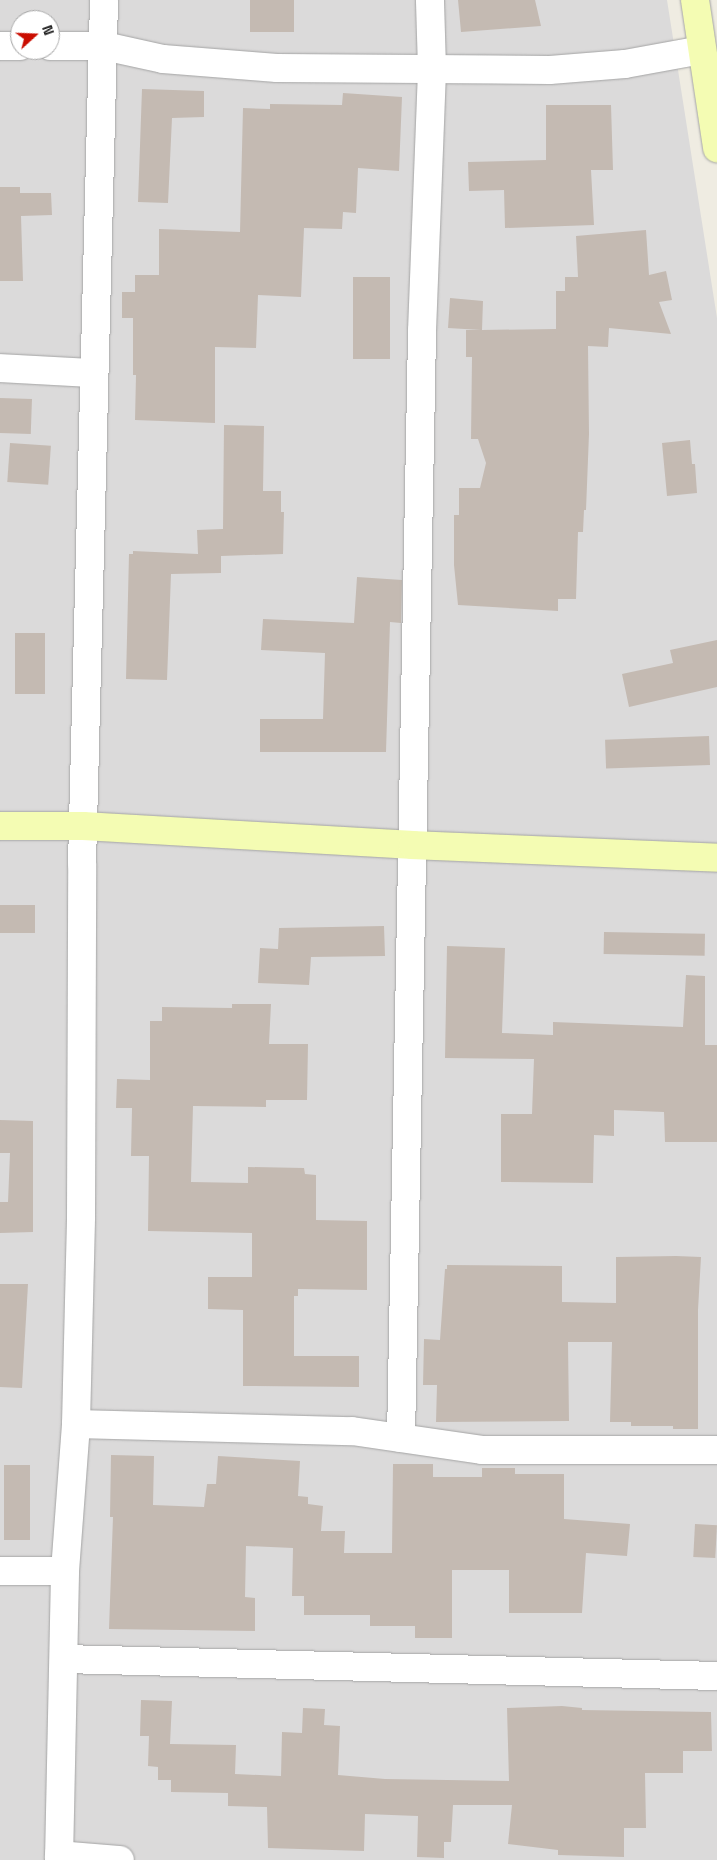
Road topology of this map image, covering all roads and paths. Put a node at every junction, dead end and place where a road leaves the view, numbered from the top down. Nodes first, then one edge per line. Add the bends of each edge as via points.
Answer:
1 (104, 0) edge
2 (430, 0) edge
3 (695, 0) edge
4 (60, 46) edge
5 (104, 46) junction
6 (702, 50) junction
7 (432, 69) junction
8 (717, 148) edge
9 (0, 368) edge
10 (91, 373) dead end
11 (0, 826) edge
12 (83, 826) junction
13 (413, 846) junction
14 (717, 858) edge
15 (76, 1424) junction
16 (401, 1438) junction
17 (717, 1450) edge
18 (0, 1571) edge
19 (64, 1571) junction
20 (64, 1659) junction
21 (717, 1676) edge
22 (59, 1858) edge
23 (120, 1860) edge

1 - 5 street
2 - 7 street
3 - 6 street
4 - 5 street
5 - 7 street via 163,59 277,68
5 - 12 street
6 - 7 street via 606,66 550,70
6 - 8 street
7 - 13 street via 422,341
9 - 10 street
11 - 12 street
12 - 13 street
12 - 15 street via 81,1217
13 - 14 street
13 - 16 street
15 - 16 street via 352,1431
15 - 19 street
16 - 17 street via 482,1450
18 - 19 street
19 - 20 street
20 - 21 street
20 - 22 street
22 - 23 street

